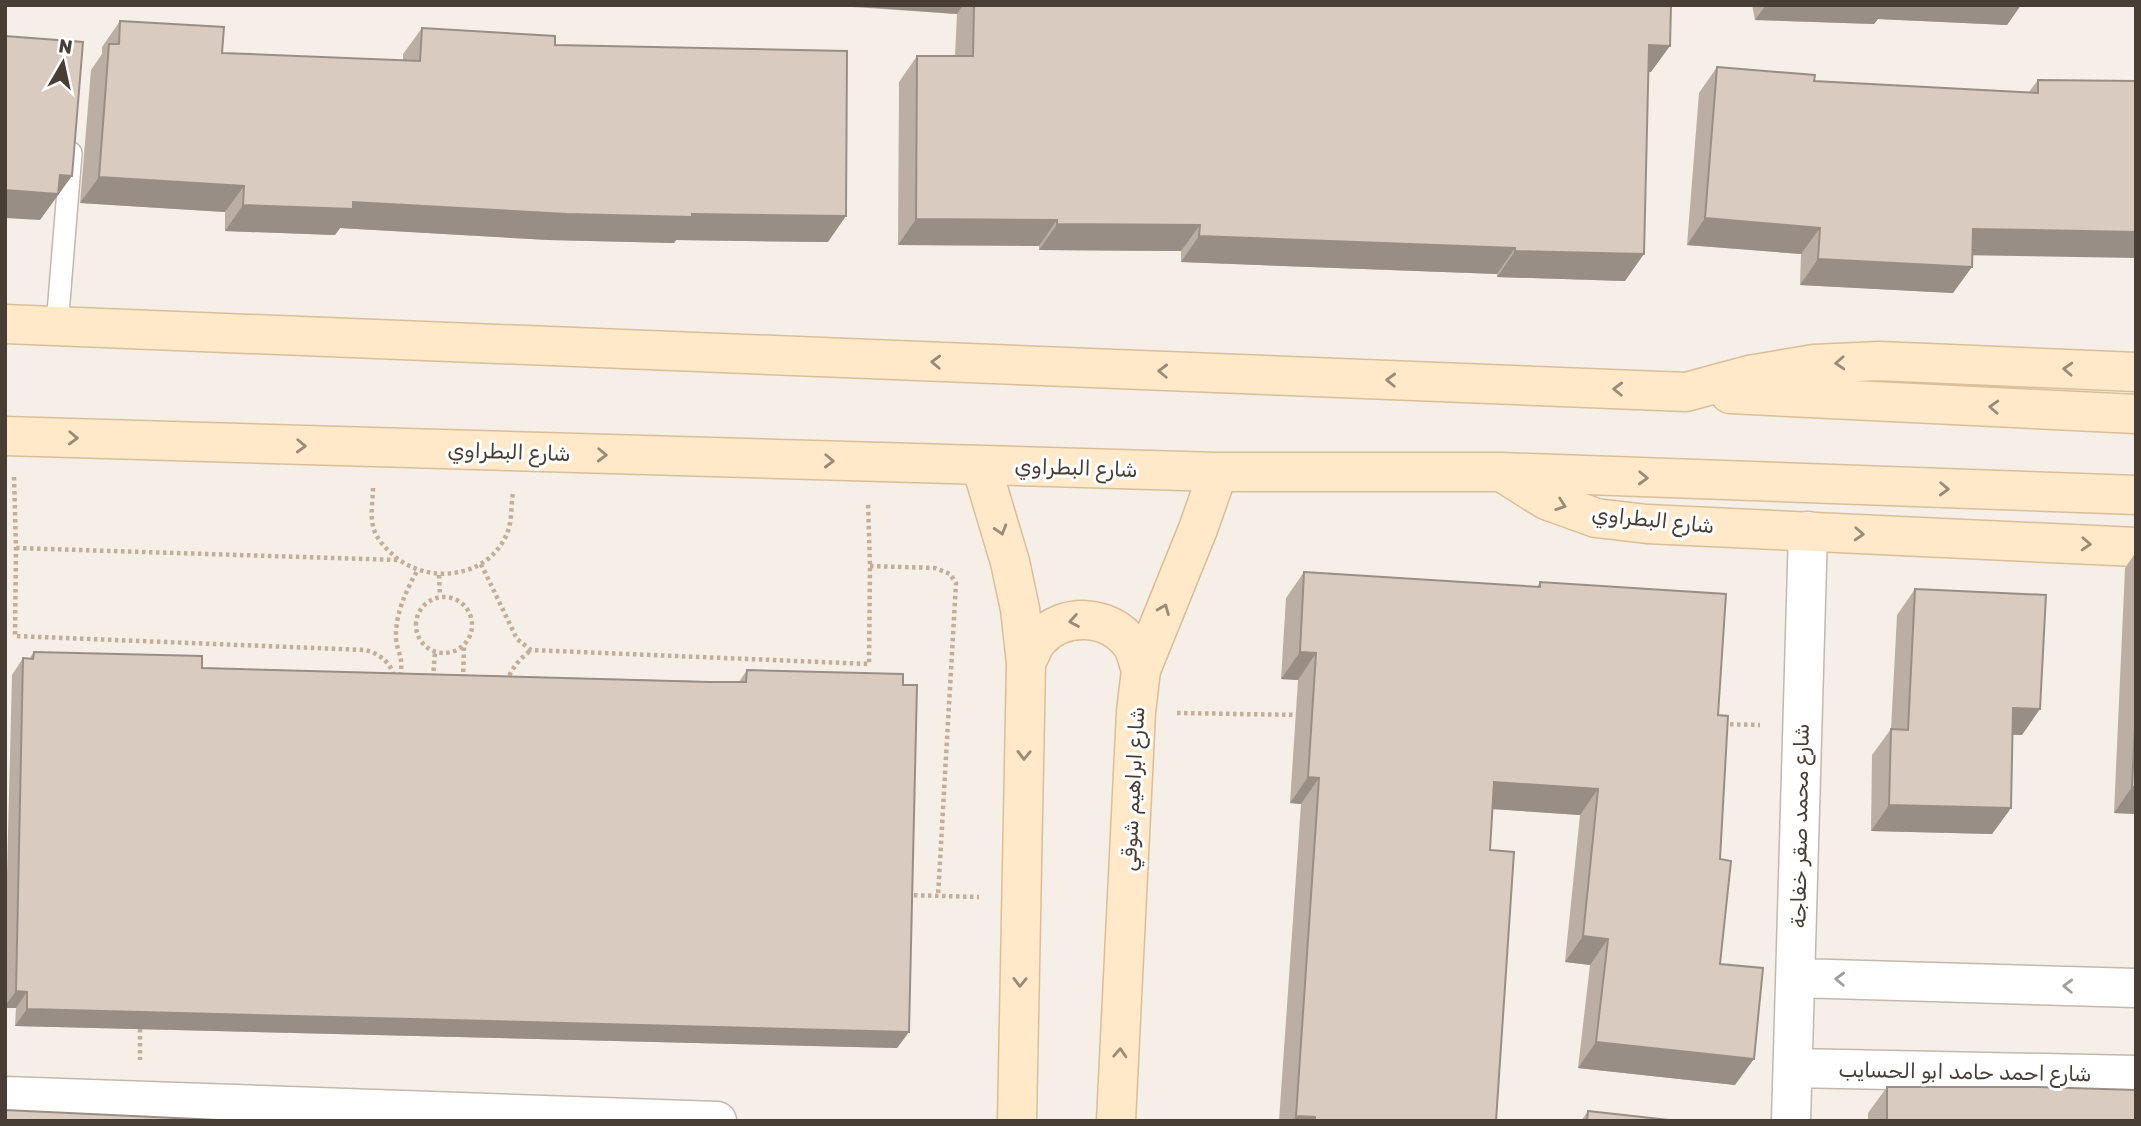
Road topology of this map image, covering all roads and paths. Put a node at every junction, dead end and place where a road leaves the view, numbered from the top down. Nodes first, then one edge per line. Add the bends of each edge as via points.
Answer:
1 (74, 127) edge
2 (5, 324) edge
3 (57, 326) junction
4 (2136, 372) edge
5 (1686, 392) junction
6 (2136, 414) edge
7 (9, 436) edge
8 (373, 448) junction
9 (517, 453) junction
10 (867, 462) junction
11 (981, 465) junction
12 (1218, 472) junction
13 (1501, 472) junction
14 (2136, 495) edge
15 (1808, 531) junction
16 (2136, 547) edge
17 (16, 548) junction
18 (398, 560) junction
19 (481, 564) junction
20 (870, 566) junction
21 (417, 570) junction
22 (439, 575) junction
23 (440, 596) junction
24 (464, 645) junction
25 (531, 650) junction
26 (435, 652) junction
27 (807, 661) junction
28 (1026, 663) junction
29 (1141, 670) junction
30 (807, 672) edge
31 (433, 683) edge
32 (463, 689) edge
33 (504, 693) edge
34 (1136, 712) junction
35 (1303, 715) dead end
36 (1719, 724) edge
37 (1802, 726) junction
38 (901, 895) edge
39 (938, 895) junction
40 (1021, 898) junction
41 (1797, 978) junction
42 (2136, 988) edge
43 (1794, 1068) junction
44 (2136, 1075) edge
45 (5, 1096) edge
46 (279, 1113) edge
47 (717, 1121) edge
48 (1017, 1121) edge
49 (1116, 1121) edge
50 (1791, 1121) edge

1 - 3 lane
2 - 3 street
5 -> 3 street
4 -> 5 street via 1879,361 1814,364
6 -> 5 street
7 -> 8 street, شارع البطراوي
7 - 17 path
8 - 9 street, شارع البطراوي
8 - 18 path via 373,526
9 -> 10 street, شارع البطراوي
9 - 19 path via 509,530
10 - 11 street, شارع البطراوي
10 - 20 path
11 - 12 street, شارع البطراوي
11 -> 28 street via 1010,562
12 - 13 street, شارع البطراوي
29 -> 12 street, شارع ابراهيم شوقي
13 -> 14 street
13 -> 15 street, شارع البطراوي via 1546,500 1595,518
15 -> 16 street, شارع البطراوي
15 - 37 street, شارع محمد صقر خفاجة
17 - 18 path
17 - 21 path via 15,636 365,649 388,664 396,683 402,664 396,642 399,614
18 - 21 path
19 - 22 path via 461,573
19 - 25 path via 517,639
20 - 27 path via 869,664
20 - 39 path via 935,568 950,574 956,583
21 - 22 path
22 - 23 path
23 - 24 path via 452,597 469,612 472,624
23 - 26 path via 419,610 415,622 416,635
24 - 26 path via 455,651
24 - 32 path
25 - 27 path
25 - 33 path via 509,674
26 - 31 path
27 - 30 path
29 -> 28 street via 1132,645 1112,627 1086,619 1060,624 1039,639
28 -> 40 street
29 - 34 street, شارع ابراهيم شوقي
34 - 35 path
49 -> 34 street, شارع ابراهيم شوقي
36 - 37 path
37 - 41 street, شارع محمد صقر خفاجة
38 - 39 path
39 - 40 path
40 -> 48 street
42 -> 41 street
41 - 43 street, شارع محمد صقر خفاجة
43 - 44 street, شارع احمد حامد ابو الحسايب
43 - 50 street, شارع محمد صقر خفاجة
45 - 46 street
46 - 47 street

